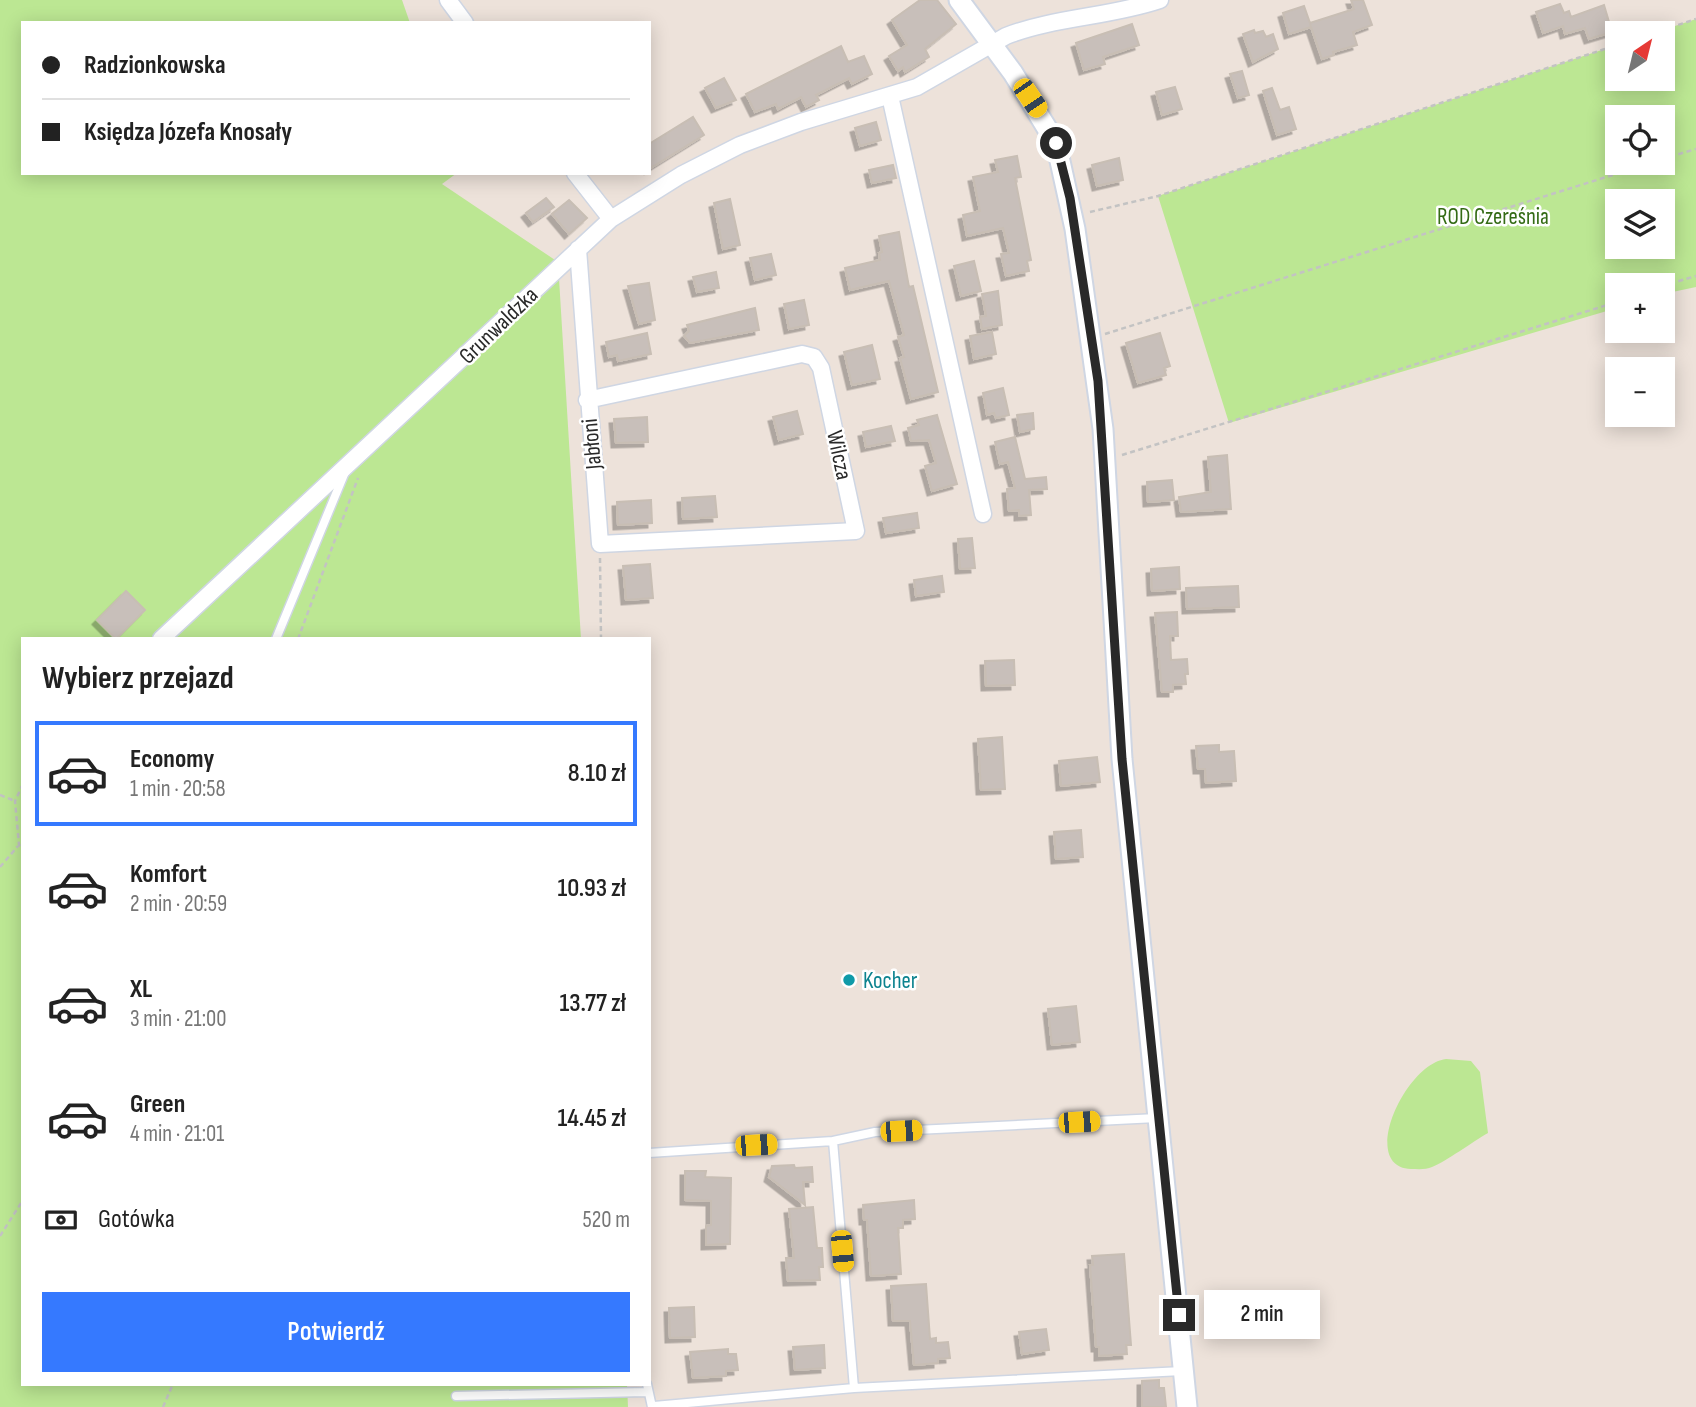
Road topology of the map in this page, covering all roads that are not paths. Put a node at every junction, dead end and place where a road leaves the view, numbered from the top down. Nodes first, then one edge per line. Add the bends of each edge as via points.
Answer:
1 (448, 0) edge
2 (959, 0) edge
3 (1160, 0) edge
4 (464, 21) edge
5 (992, 42) junction
6 (890, 96) junction
7 (577, 175) edge
8 (611, 219) junction
9 (578, 249) junction
10 (587, 400) junction
11 (346, 469) junction
12 (983, 514) dead end
13 (600, 544) joint
14 (163, 637) edge
15 (277, 637) edge
16 (1158, 1118) junction
17 (833, 1142) junction
18 (651, 1152) edge
19 (1185, 1370) junction
20 (646, 1388) edge
21 (853, 1388) junction
22 (456, 1396) dead end
23 (653, 1406) edge
24 (1187, 1407) edge

1 - 4 street
2 - 5 street
3 - 5 street, Grunwaldzka via 1106,16 1020,30
5 - 6 street, Grunwaldzka via 938,77
5 - 16 street via 1056,143 1092,338 1105,461 1122,759
6 - 8 street, Grunwaldzka via 740,145
6 - 12 street
7 - 8 street
8 - 9 street, Grunwaldzka
9 - 10 street, Jabłoni
9 - 11 street, Grunwaldzka
10 - 13 street, Jabłoni
10 - 13 street, Wilcza via 802,354 814,357 821,368 856,531
11 - 14 street, Grunwaldzka
11 - 15 lane
16 - 17 lane via 876,1132
16 - 19 street
17 - 18 lane
17 - 21 lane
19 - 21 lane
19 - 24 street
20 - 22 lane
20 - 23 lane
21 - 23 lane

